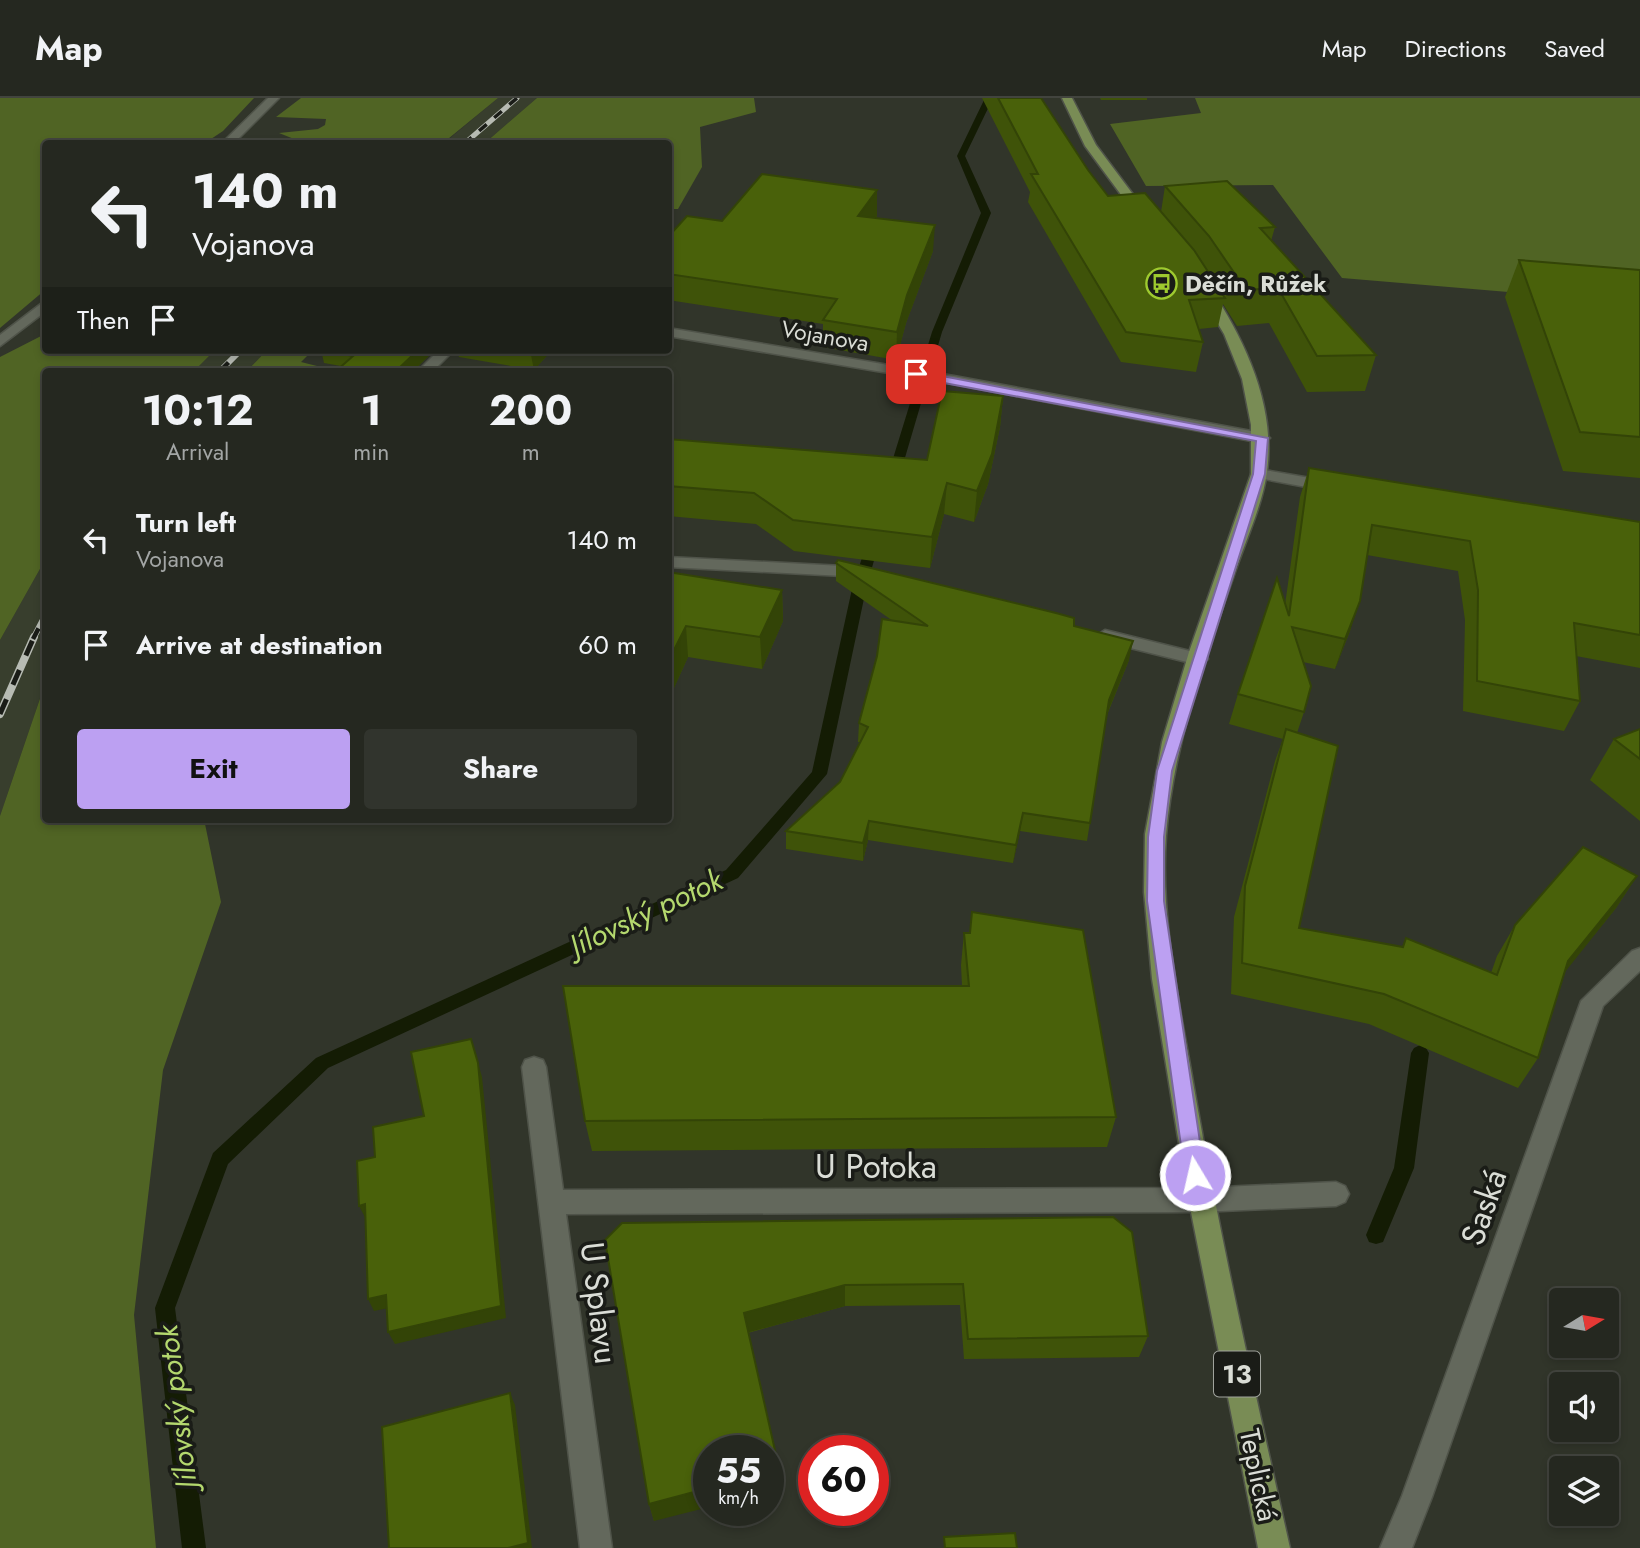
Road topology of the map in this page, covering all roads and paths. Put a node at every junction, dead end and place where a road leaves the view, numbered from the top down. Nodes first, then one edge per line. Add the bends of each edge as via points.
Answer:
1 (274, 98) edge
2 (1067, 98) edge
3 (230, 140) edge
4 (1157, 232) edge
5 (1195, 276) edge
6 (42, 307) edge
7 (672, 333) edge
8 (0, 342) edge
9 (443, 354) edge
10 (428, 368) edge
11 (1262, 438) junction
12 (1259, 474) junction
13 (1352, 491) edge
14 (672, 562) edge
15 (880, 580) edge
16 (1092, 633) edge
17 (1199, 659) junction
18 (1640, 957) edge
19 (534, 1067) dead end
20 (1336, 1194) dead end
21 (1199, 1200) junction
22 (552, 1202) junction
23 (596, 1548) edge
24 (1274, 1548) edge
25 (1396, 1548) edge

1 - 3 street
2 - 4 main road via 1091,146
5 - 11 main road, Teplická / 13 via 1241,354 1255,392
6 - 8 street
7 - 11 street, Vojanova
9 - 10 street
11 - 12 main road, Teplická / 13
12 - 13 street
12 - 17 main road, Teplická / 13
14 - 15 street via 843,571
16 - 17 street
17 - 21 main road, Teplická / 13 via 1165,771 1156,837 1156,901 1168,1003
18 - 25 street, Saská via 1593,1000
19 - 22 street, U Splavu
20 - 21 street, U Potoka
21 - 22 street, U Potoka
21 - 24 main road, Teplická / 13
22 - 23 street, U Splavu

